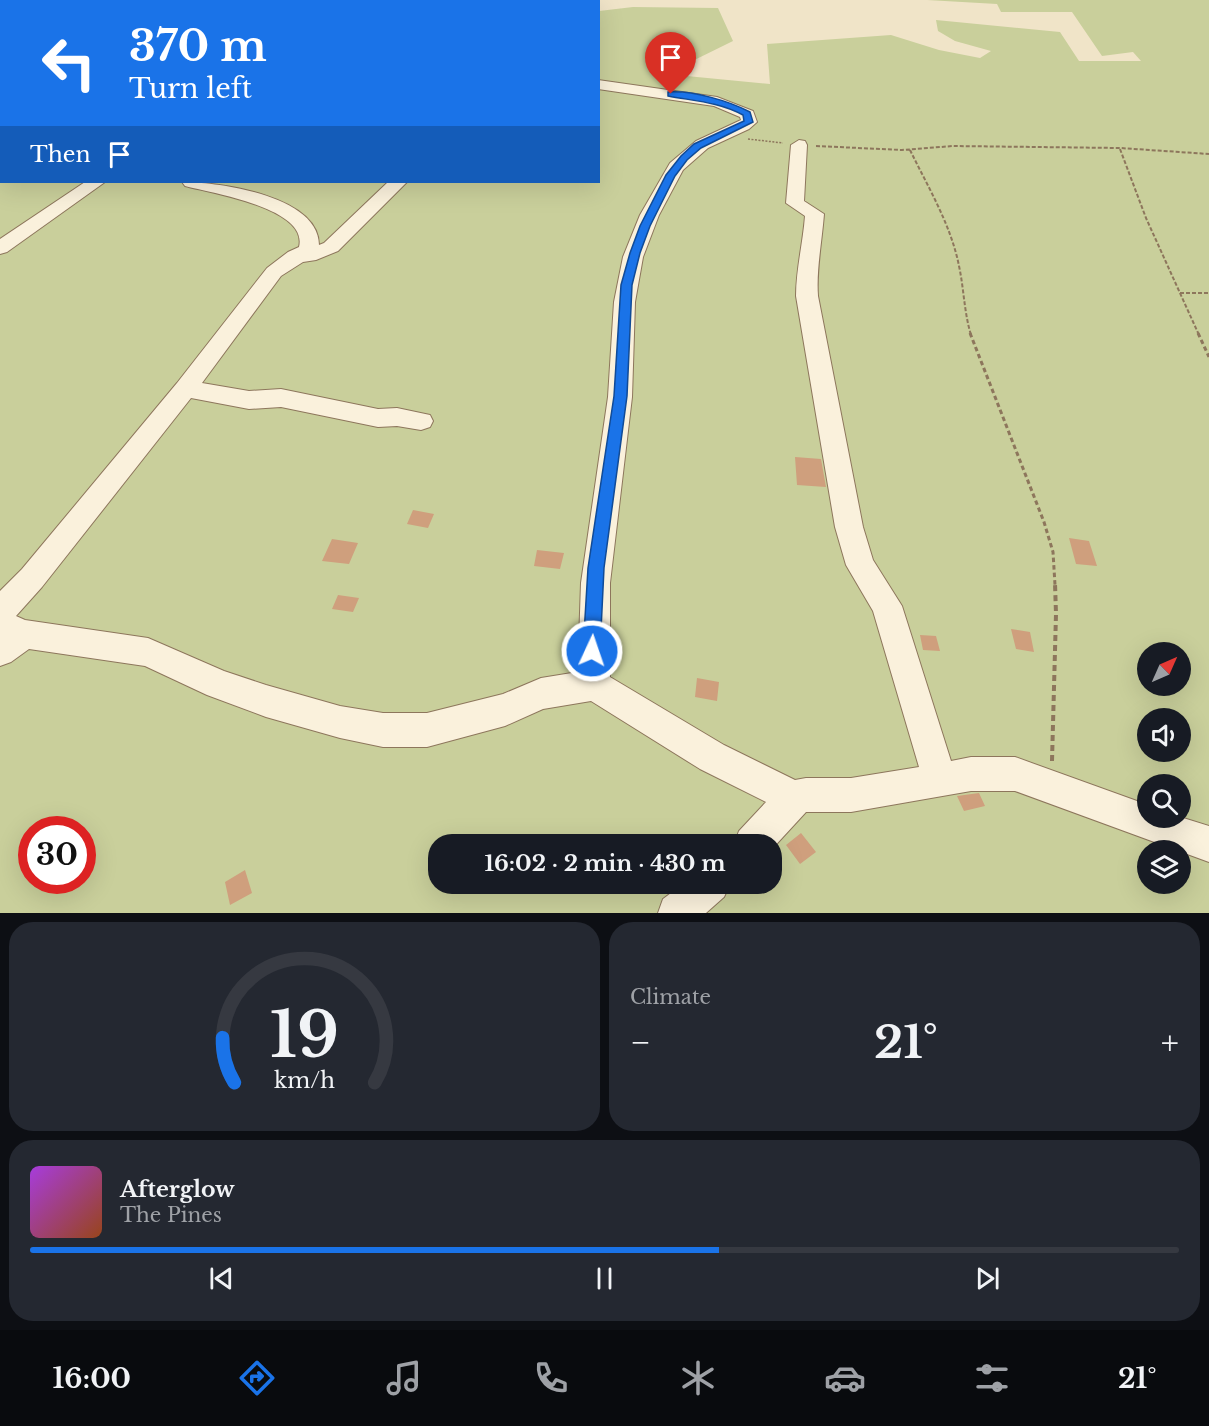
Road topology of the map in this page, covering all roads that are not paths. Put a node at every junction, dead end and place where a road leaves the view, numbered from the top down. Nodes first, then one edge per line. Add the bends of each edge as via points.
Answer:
1 (600, 84) edge
2 (799, 145) road end
3 (95, 183) edge
4 (195, 183) edge
5 (397, 183) edge
6 (0, 248) edge
7 (295, 256) junction
8 (185, 389) junction
9 (421, 422) dead end
10 (6, 632) edge
11 (594, 685) junction
12 (940, 782) junction
13 (794, 798) junction
14 (761, 834) edge
15 (1209, 844) edge
16 (699, 894) edge
17 (677, 913) edge

1 - 11 street via 717,102 747,114 749,122 697,146 670,175 645,226 626,285 620,396 596,568
2 - 12 street via 795,204 815,214 806,275 807,296 840,490 860,565 887,606
3 - 6 street
4 - 7 street via 278,205 302,222 310,242 308,250
5 - 7 street via 331,248 309,256
7 - 8 street via 274,272
8 - 9 street via 249,400 281,398 378,418
8 - 10 street via 5,606
10 - 11 street via 148,652 266,701 383,730 427,730 505,710 541,694
11 - 13 street via 712,757
12 - 13 street via 851,795
12 - 15 street via 971,774 1015,774
13 - 14 street
16 - 17 street

